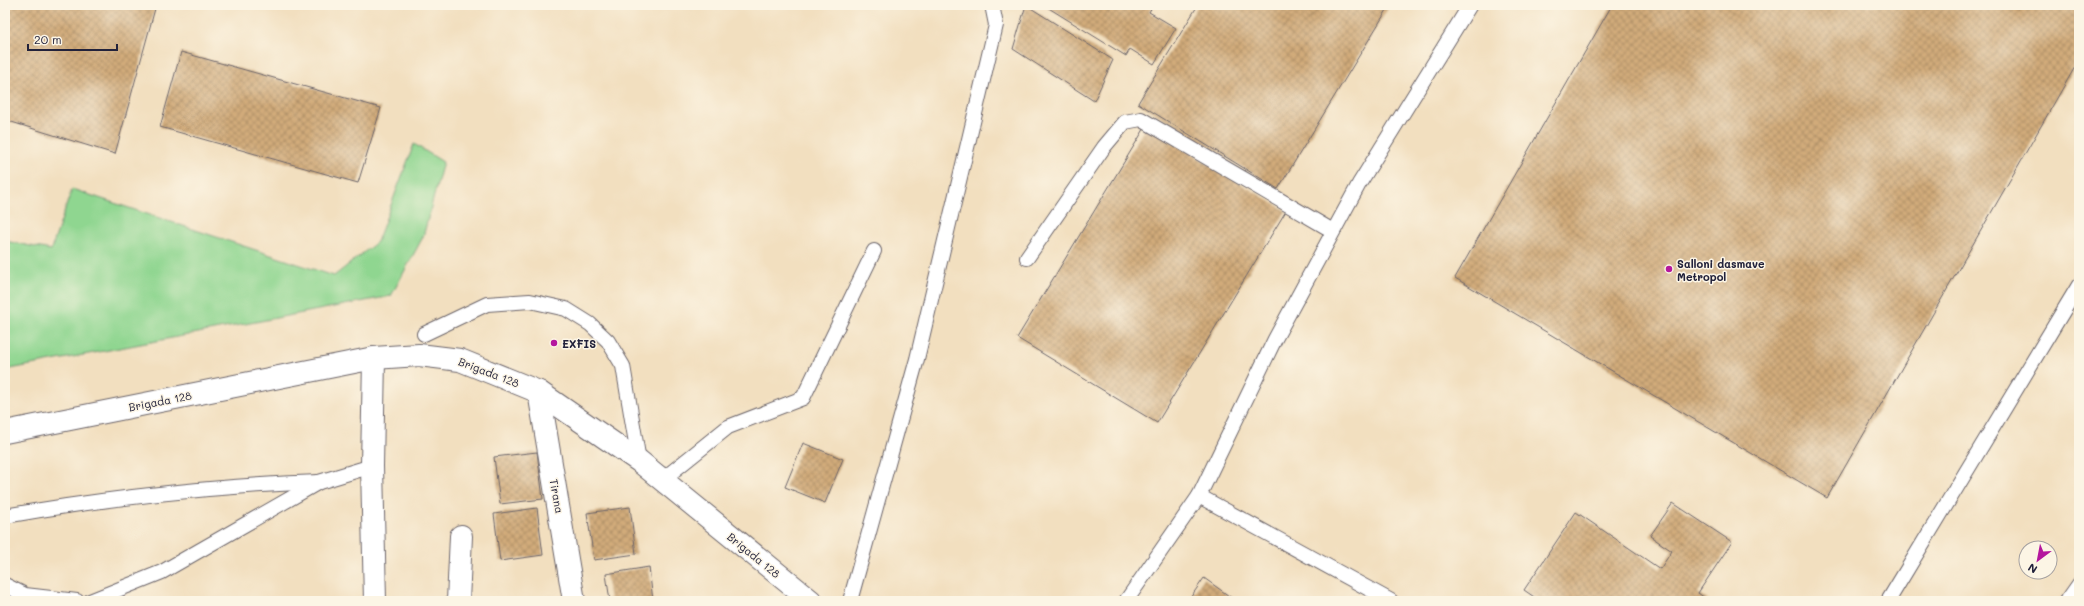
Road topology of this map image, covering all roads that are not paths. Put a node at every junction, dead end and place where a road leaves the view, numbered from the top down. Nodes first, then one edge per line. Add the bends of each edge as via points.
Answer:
1 (992, 5) edge
2 (1470, 5) edge
3 (1334, 231) junction
4 (874, 251) dead end
5 (1027, 258) dead end
6 (2079, 285) edge
7 (424, 334) dead end
8 (374, 358) junction
9 (539, 392) junction
10 (5, 432) edge
11 (639, 461) junction
12 (372, 466) junction
13 (662, 480) junction
14 (319, 482) junction
15 (1198, 496) junction
16 (5, 516) edge
17 (461, 536) dead end
18 (2079, 584) edge
19 (5, 585) edge
20 (77, 601) edge
21 (90, 601) edge
22 (375, 601) edge
23 (458, 601) edge
24 (574, 601) edge
25 (811, 601) edge
26 (850, 601) edge
27 (1126, 601) edge
28 (1391, 601) edge
29 (1888, 601) edge
30 (2067, 601) edge

1 - 26 lane via 996,25 920,343
2 - 3 lane via 1359,184
3 - 5 lane via 1141,119 1125,122 1104,147
3 - 15 lane via 1275,338
4 - 13 lane via 803,398 728,427
6 - 29 lane
7 - 11 lane via 487,304 530,301 566,309 590,324 608,341 624,366
8 - 9 street, Brigada 128 via 419,355 460,360
8 - 10 street, Brigada 128
8 - 12 street
9 - 11 street, Brigada 128
9 - 24 street, Tirana
11 - 13 street, Brigada 128
12 - 14 lane
12 - 22 street
13 - 25 street, Brigada 128
14 - 16 lane via 247,485
14 - 21 lane via 162,572
15 - 27 lane
15 - 28 lane
17 - 23 street
18 - 30 lane
19 - 20 lane via 25,595

